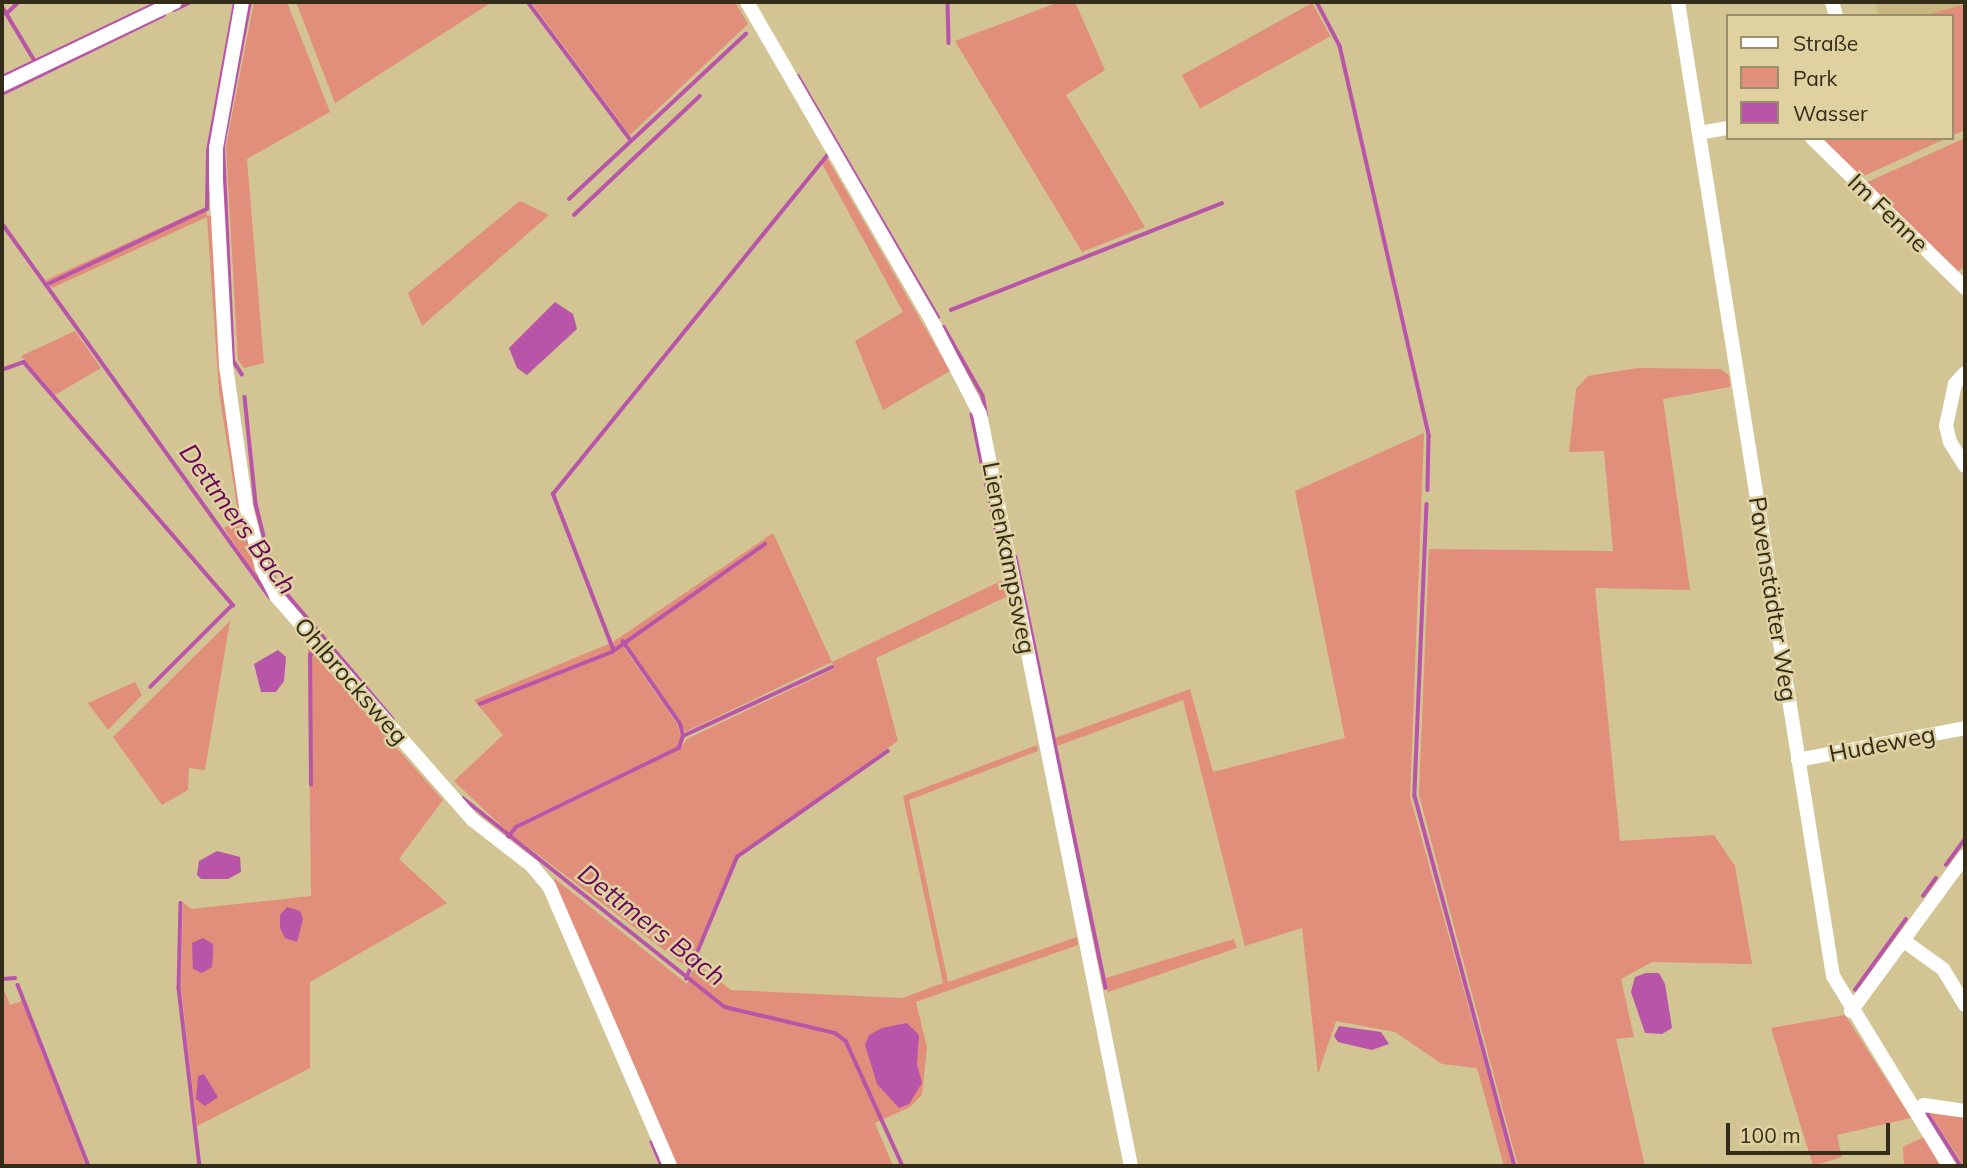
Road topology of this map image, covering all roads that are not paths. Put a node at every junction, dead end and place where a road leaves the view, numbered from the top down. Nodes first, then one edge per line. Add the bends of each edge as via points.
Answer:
1 (175, 2) edge
2 (242, 2) edge
3 (747, 2) edge
4 (1678, 2) edge
5 (2, 85) edge
6 (1726, 128) edge
7 (1699, 133) junction
8 (1814, 140) edge
9 (1965, 288) edge
10 (1965, 373) edge
11 (1965, 466) edge
12 (1965, 728) edge
13 (1798, 760) junction
14 (1965, 856) edge
15 (1905, 941) junction
16 (1965, 1005) edge
17 (1851, 1010) junction
18 (1915, 1110) junction
19 (1965, 1111) edge
20 (670, 1166) edge
21 (1131, 1166) edge
22 (1949, 1166) edge

1 - 5 street
2 - 20 street, Ohlbrocksweg via 216,148 216,180 226,366 246,507 262,568 276,596 473,820 532,866 549,886
3 - 21 street, Lienenkampsweg via 937,328 980,414
4 - 7 street, Pavenstädter Weg
6 - 7 street
7 - 13 street, Pavenstädter Weg
8 - 9 street, Im Fenne
10 - 11 street via 1955,384 1947,426 1950,442
12 - 13 street, Hudeweg
13 - 17 street, Pavenstädter Weg via 1833,976
14 - 15 street
15 - 16 street via 1943,969
15 - 17 street
17 - 18 street, Pavenstädter Weg
18 - 19 street via 1924,1105
18 - 22 street, Pavenstädter Weg

